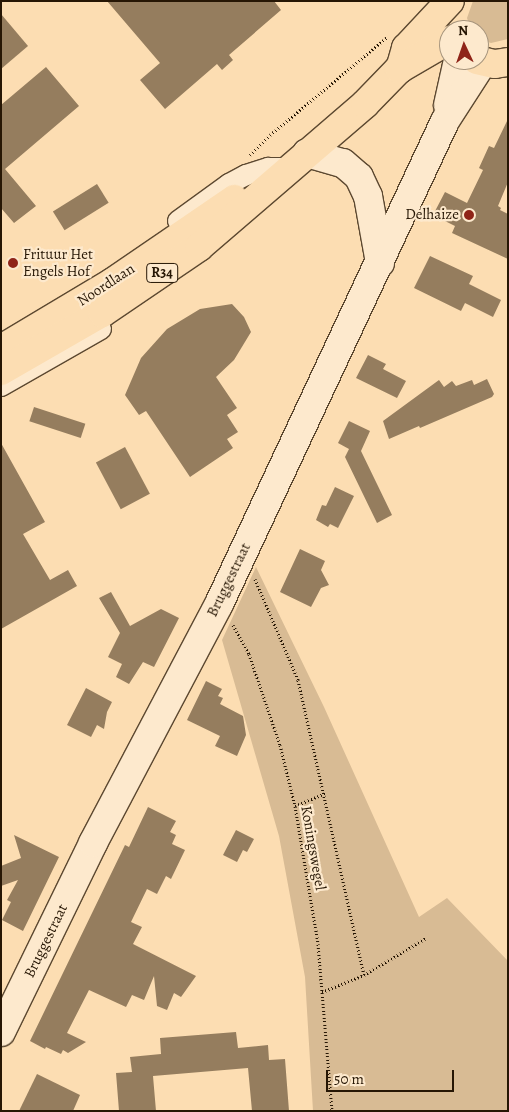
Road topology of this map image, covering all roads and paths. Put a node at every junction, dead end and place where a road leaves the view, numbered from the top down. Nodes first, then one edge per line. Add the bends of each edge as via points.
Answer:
1 (452, 1) edge
2 (449, 20) edge
3 (392, 32) dead end
4 (439, 46) edge
5 (399, 69) junction
6 (476, 70) edge
7 (307, 153) junction
8 (244, 161) dead end
9 (283, 168) junction
10 (380, 263) junction
11 (145, 285) junction
12 (1, 333) edge
13 (1, 349) edge
14 (1, 371) edge
15 (1, 386) edge
16 (243, 551) junction
17 (218, 604) junction
18 (326, 793) junction
19 (294, 806) junction
20 (426, 938) dead end
21 (364, 975) junction
22 (322, 992) junction
23 (1, 1032) edge
24 (332, 1111) edge

1 - 2 main road
1 - 5 main road, Noordlaan / R34 via 406,48
3 - 8 path via 270,135
4 - 5 main road, Noordlaan / R34
5 - 7 main road, Noordlaan / R34 via 365,104
6 - 10 street, Bruggestraat via 445,122
7 - 9 main road, Noordlaan / R34
7 - 10 street via 343,163 359,177 368,196
7 - 11 main road, Noordlaan / R34 via 217,234
9 - 12 street, Noordlaan via 254,171 229,184 110,268
9 - 13 main road, Noordlaan / R34 via 112,282
10 - 16 street, Bruggestraat
11 - 14 main road, Noordlaan / R34
11 - 15 street, Noordlaan via 132,307 117,319
16 - 17 street, Bruggestraat
16 - 18 path via 298,680
17 - 19 path, Koningswegel via 249,654 280,745
17 - 23 street, Bruggestraat via 93,843
18 - 19 path
18 - 21 path
19 - 22 path, Koningswegel via 318,944
20 - 21 path
21 - 22 path
22 - 24 path, Koningswegel

